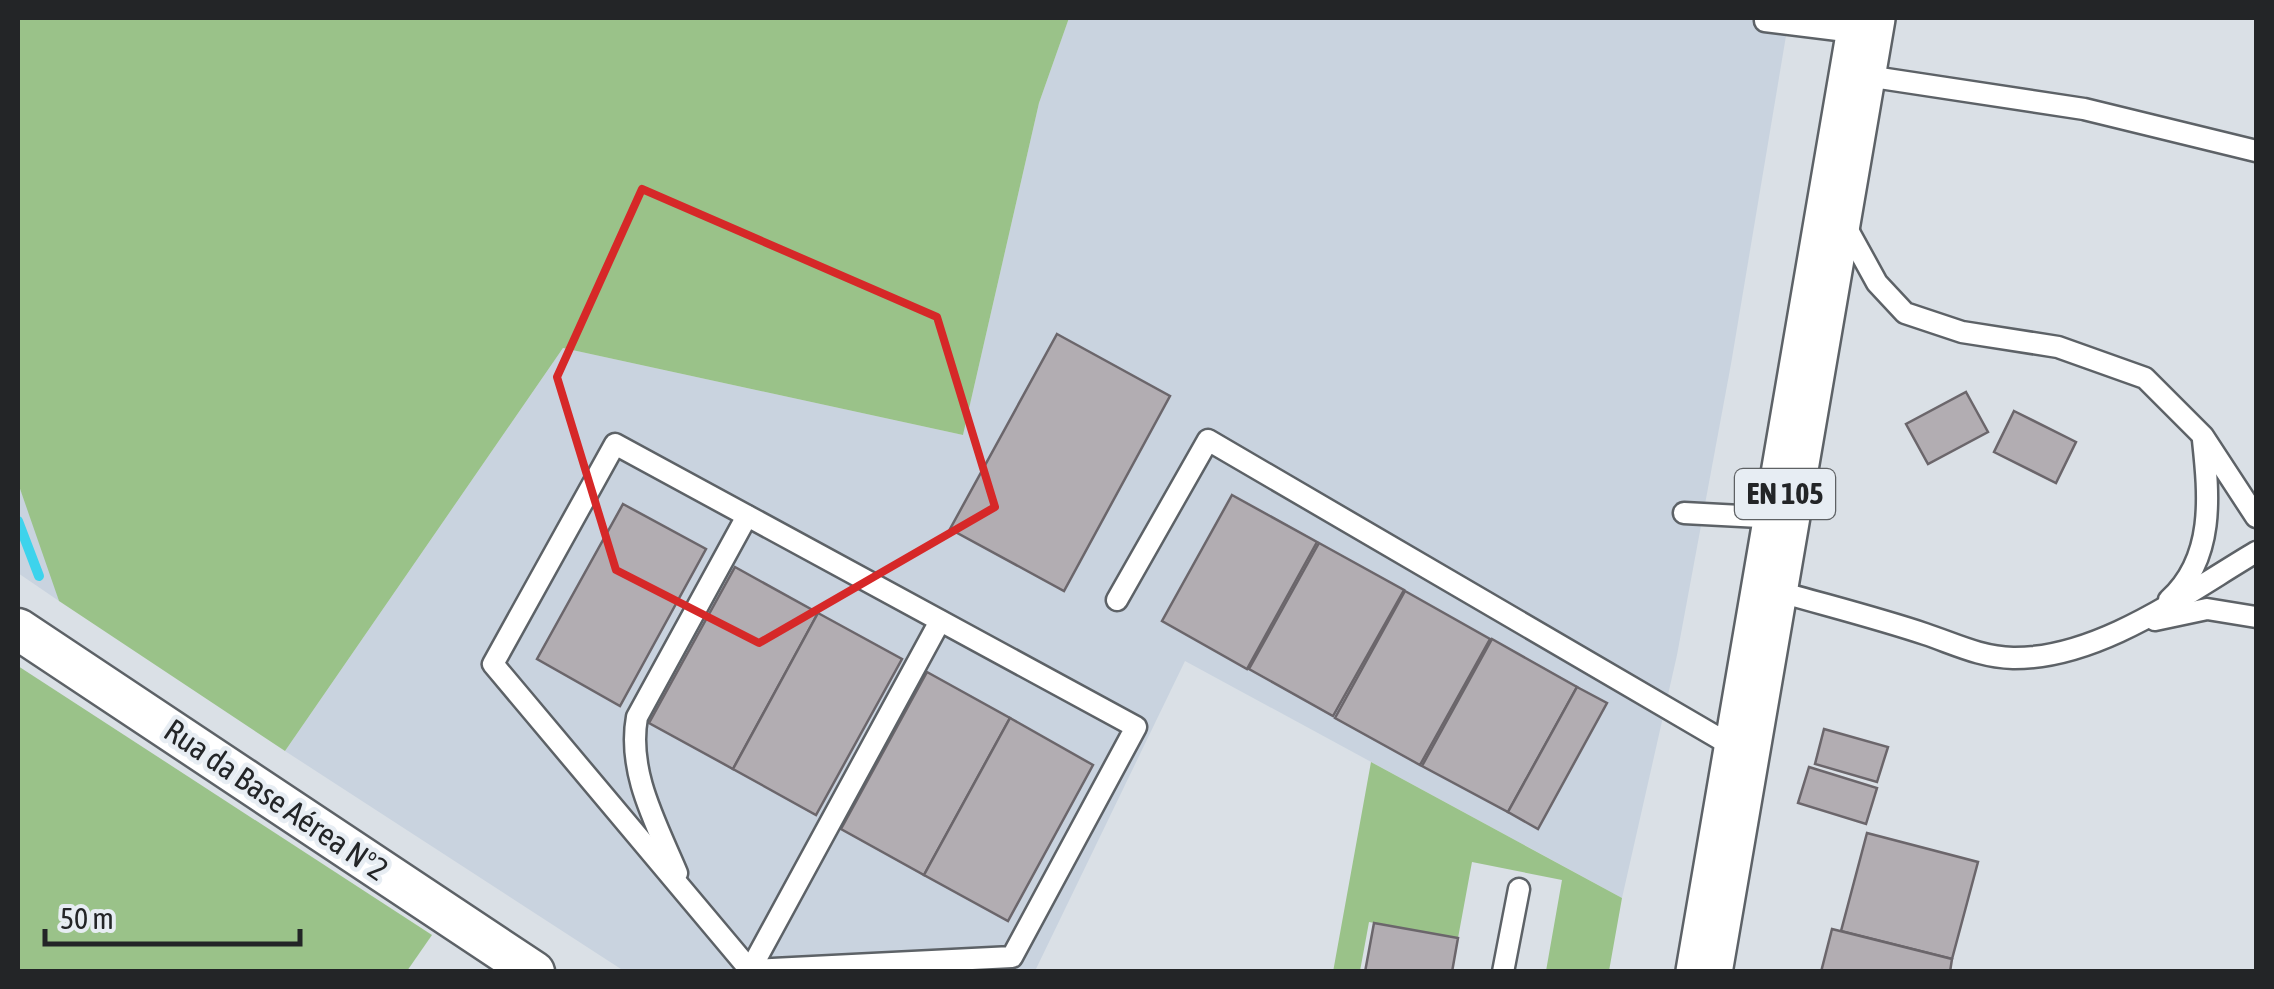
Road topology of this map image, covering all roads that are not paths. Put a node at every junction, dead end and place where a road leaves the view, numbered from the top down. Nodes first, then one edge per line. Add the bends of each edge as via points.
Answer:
1 (1764, 21) dead end
2 (1863, 42) edge
3 (2256, 151) edge
4 (1834, 206) junction
5 (2202, 436) junction
6 (1684, 513) dead end
7 (747, 516) junction
8 (2256, 517) edge
9 (1781, 518) junction
10 (2256, 552) edge
11 (1770, 589) junction
12 (1117, 600) dead end
13 (2256, 617) edge
14 (940, 621) junction
15 (18, 629) edge
16 (2126, 629) junction
17 (1742, 752) junction
18 (1519, 888) dead end
19 (685, 893) junction
20 (749, 971) edge
21 (534, 972) edge
22 (1504, 972) edge
23 (1704, 972) edge

1 - 2 lane
2 - 3 lane via 2084,109
2 - 4 main road, EN 105
4 - 5 lane via 1877,284 1905,313 1962,332 2058,347 2145,378
4 - 9 main road, EN 105
5 - 8 lane
5 - 16 lane via 2208,493 2202,552 2174,597
6 - 9 lane
7 - 14 lane
7 - 19 lane via 638,717 634,738 635,763
7 - 19 lane via 615,444 493,664
9 - 11 main road, EN 105
10 - 16 lane
11 - 16 lane via 1970,653 2014,658 2052,654
11 - 17 main road, EN 105
12 - 17 lane via 1208,440
13 - 16 lane via 2208,610
14 - 20 lane
14 - 20 lane via 1136,727 1012,957
15 - 21 street, Rua da Base Aérea Nº2
17 - 23 main road, EN 105
18 - 22 lane
19 - 20 lane

